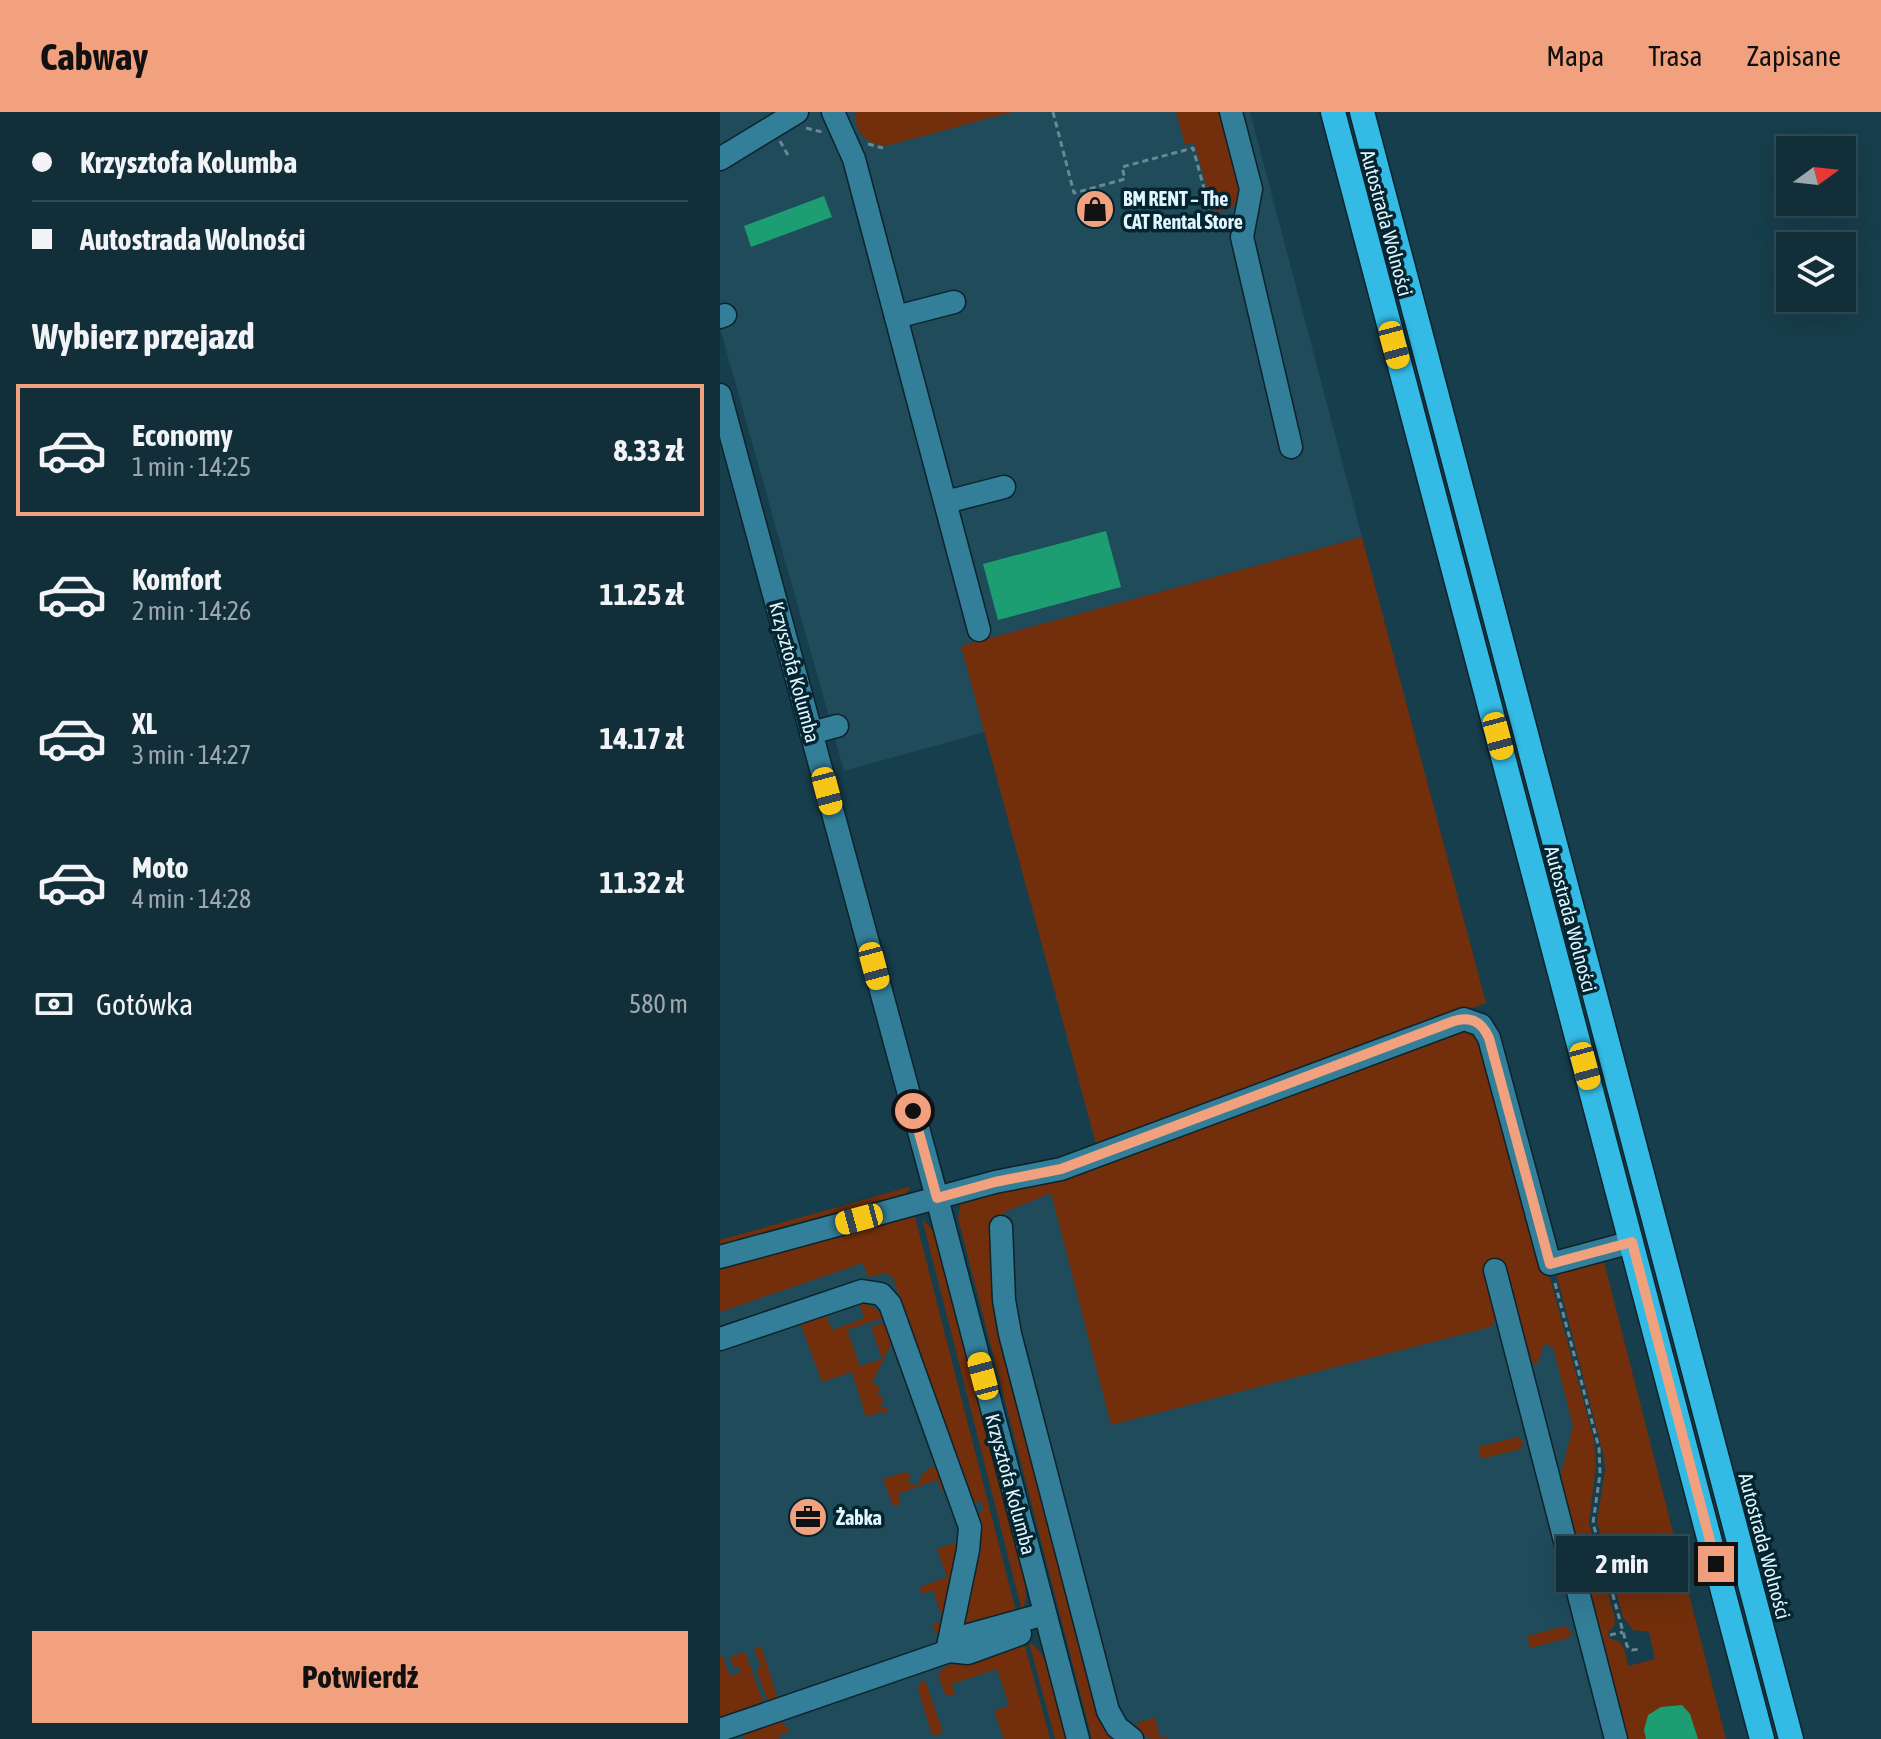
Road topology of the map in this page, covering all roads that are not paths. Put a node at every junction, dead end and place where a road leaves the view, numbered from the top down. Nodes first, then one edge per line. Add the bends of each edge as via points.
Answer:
1 (833, 112) edge
2 (1231, 112) edge
3 (1333, 112) edge
4 (1362, 112) edge
5 (798, 120) edge
6 (720, 159) edge
7 (954, 302) dead end
8 (896, 317) junction
9 (720, 395) edge
10 (1291, 447) dead end
11 (1004, 487) dead end
12 (946, 502) junction
13 (979, 630) dead end
14 (837, 726) dead end
15 (811, 733) junction
16 (937, 1198) junction
17 (1001, 1227) dead end
18 (1632, 1242) junction
19 (720, 1257) edge
20 (1495, 1270) dead end
21 (720, 1339) edge
22 (1046, 1620) junction
23 (948, 1651) junction
24 (720, 1730) edge
25 (1078, 1739) edge
26 (1132, 1739) edge
27 (1616, 1739) edge
28 (1762, 1739) edge
29 (1791, 1739) edge

1 - 8 street via 852,150
2 - 10 street via 1251,189 1242,237
3 - 18 highway, Autostrada Wolności
4 - 29 highway, Autostrada Wolności
5 - 6 street
7 - 8 street
8 - 12 street
9 - 15 street, Krzysztofa Kolumba
11 - 12 street
12 - 13 street
14 - 15 street
15 - 16 street, Krzysztofa Kolumba
16 - 18 street via 1061,1169 1468,1019 1481,1025 1489,1038 1550,1264
16 - 19 street
16 - 22 street, Krzysztofa Kolumba
17 - 26 street via 1010,1334 1108,1711
18 - 28 highway, Autostrada Wolności
20 - 27 street
21 - 23 street via 862,1291 881,1294 890,1304 970,1527
22 - 23 street via 965,1636
22 - 25 street, Krzysztofa Kolumba
23 - 24 street

